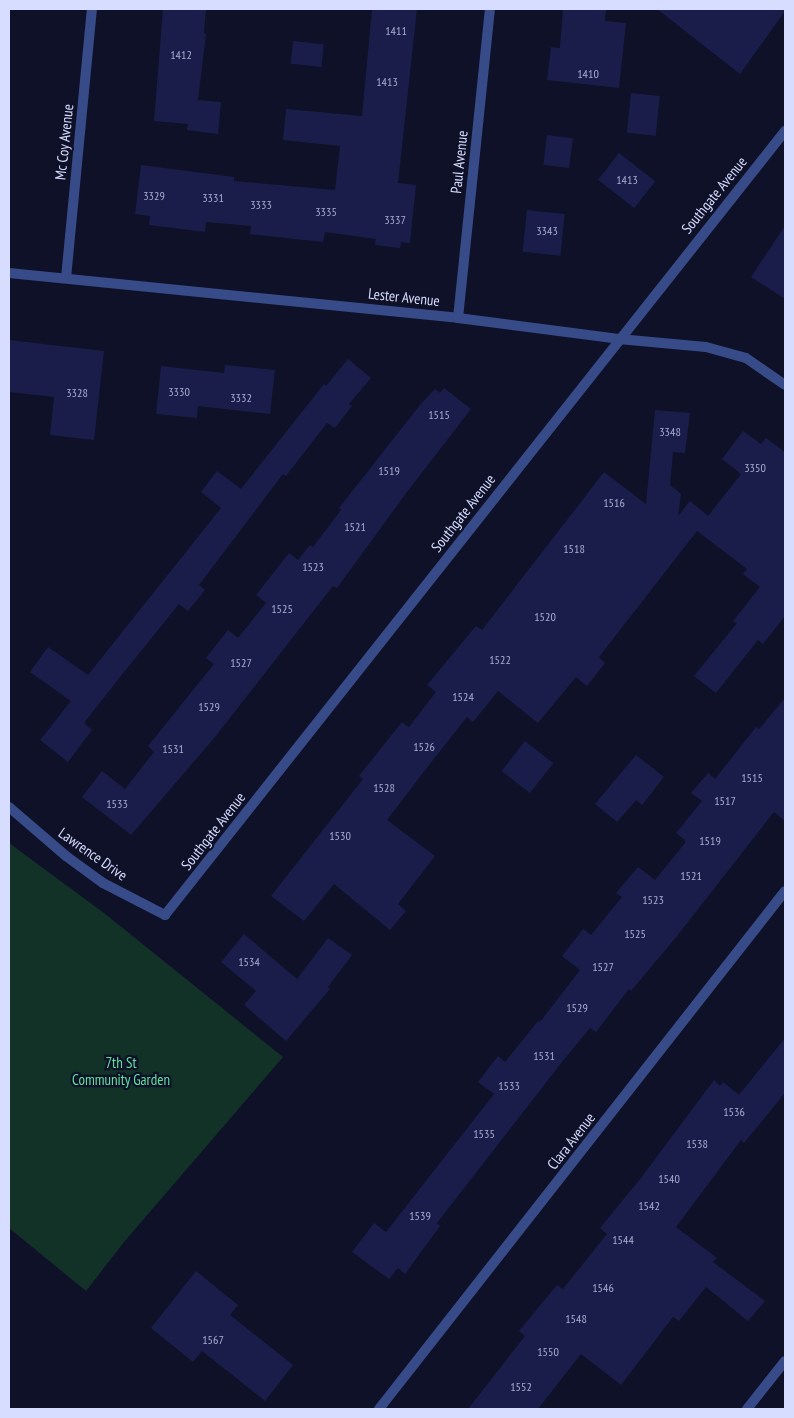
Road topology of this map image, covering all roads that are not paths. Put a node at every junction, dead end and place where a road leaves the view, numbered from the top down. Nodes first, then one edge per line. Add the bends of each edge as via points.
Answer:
1 (92, 9) edge
2 (490, 9) edge
3 (785, 131) edge
4 (9, 273) edge
5 (66, 278) junction
6 (458, 318) junction
7 (619, 339) junction
8 (785, 385) edge
9 (9, 807) edge
10 (785, 891) edge
11 (166, 915) joint
12 (785, 1361) edge
13 (379, 1409) edge
14 (747, 1409) edge

1 - 5 street, Mc Coy Avenue
2 - 6 street, Paul Avenue
3 - 7 street, Southgate Avenue
4 - 5 street, Lester Avenue
5 - 6 street, Lester Avenue
6 - 7 street, Lester Avenue
7 - 8 street, Lester Avenue via 727,351 746,358
7 - 11 street, Southgate Avenue
9 - 11 street, Lawrence Drive via 102,883
10 - 13 street, Clara Avenue
12 - 14 street

